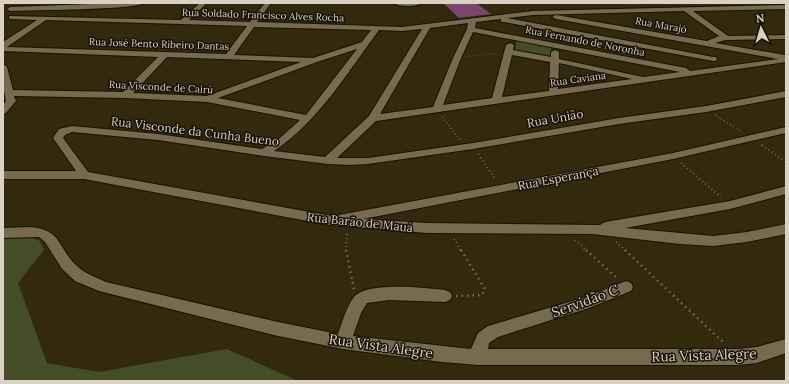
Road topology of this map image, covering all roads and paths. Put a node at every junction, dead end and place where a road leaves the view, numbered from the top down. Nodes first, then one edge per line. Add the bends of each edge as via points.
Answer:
1 (141, 3) edge
2 (204, 3) edge
3 (268, 3) edge
4 (396, 3) edge
5 (419, 3) edge
6 (732, 3) edge
7 (554, 6) dead end
8 (741, 7) junction
9 (786, 7) edge
10 (685, 9) junction
11 (563, 12) junction
12 (9, 13) edge
13 (533, 13) junction
14 (493, 18) junction
15 (43, 19) junction
16 (183, 22) junction
17 (516, 22) junction
18 (252, 25) junction
19 (471, 25) junction
20 (427, 27) junction
21 (377, 28) junction
22 (511, 37) junction
23 (786, 37) edge
24 (726, 38) junction
25 (364, 44) junction
26 (708, 44) junction
27 (556, 45) junction
28 (3, 46) edge
29 (3, 49) edge
30 (509, 52) junction
31 (164, 55) junction
32 (228, 57) junction
33 (457, 58) junction
34 (714, 59) junction
35 (786, 59) edge
36 (314, 60) junction
37 (554, 60) junction
38 (3, 67) edge
39 (715, 70) junction
40 (695, 73) junction
41 (648, 80) junction
42 (10, 92) junction
43 (553, 93) junction
44 (786, 94) edge
45 (125, 95) junction
46 (206, 99) junction
47 (496, 101) junction
48 (437, 110) junction
49 (3, 111) edge
50 (308, 118) junction
51 (373, 118) junction
52 (786, 130) edge
53 (469, 146) junction
54 (264, 153) junction
55 (673, 156) junction
56 (328, 161) junction
57 (3, 175) edge
58 (84, 175) junction
59 (502, 189) junction
60 (786, 190) edge
61 (730, 205) junction
62 (329, 221) junction
63 (349, 223) junction
64 (563, 228) junction
65 (448, 229) junction
66 (786, 229) edge
67 (598, 230) junction
68 (3, 233) edge
69 (626, 287) joint
70 (445, 296) joint
71 (358, 304) junction
72 (343, 342) junction
73 (786, 346) edge
74 (479, 357) junction
75 (738, 357) junction

1 - 12 street
2 - 16 street
3 - 18 street
4 - 5 street
6 - 8 street
7 - 11 street
8 - 9 street
8 - 10 street
10 - 11 street
10 - 24 street
11 - 13 street
12 - 15 street, Rua Soldado Francisco Alves Rocha via 25,18
13 - 14 street, Rua Soldado Francisco Alves Rocha
13 - 26 street, Rua Marajó
14 - 17 street
14 - 19 street, Rua Soldado Francisco Alves Rocha
15 - 16 street, Rua Soldado Francisco Alves Rocha
15 - 28 street
16 - 18 street, Rua Soldado Francisco Alves Rocha
17 - 22 street
17 - 34 street
18 - 21 street, Rua Soldado Francisco Alves Rocha
18 - 32 street
19 - 20 street, Rua Soldado Francisco Alves Rocha
19 - 22 street, Rua Fernando de Noronha
19 - 33 street
20 - 21 street, Rua Soldado Francisco Alves Rocha
20 - 51 street
21 - 25 street
22 - 27 street, Rua Fernando de Noronha
22 - 30 street
23 - 24 street
24 - 26 street via 716,39
25 - 36 street
25 - 50 street
26 - 34 street
26 - 35 street, Rua Marajó
27 - 37 street
27 - 40 street, Rua Fernando de Noronha
29 - 31 street, Rua José Bento Ribeiro Dantas
30 - 33 path
30 - 37 street
30 - 47 street
31 - 32 street, Rua José Bento Ribeiro Dantas
31 - 45 street
32 - 36 street, Rua José Bento Ribeiro Dantas
33 - 48 street
34 - 39 street
35 - 39 street, Rua Caviana
36 - 46 street
37 - 41 street
37 - 43 street
38 - 42 street
39 - 40 street, Rua Caviana
40 - 41 street, Rua Caviana
41 - 43 street, Rua Caviana
42 - 45 street, Rua Visconde de Cairú
42 - 49 street via 11,101
43 - 47 street, Rua Caviana
44 - 53 street, Rua União
45 - 46 street, Rua Visconde de Cairú
46 - 50 street, Rua Visconde de Cairú
47 - 48 street, Rua Caviana
48 - 51 street, Rua Caviana
48 - 53 path
50 - 54 street via 284,140
51 - 56 street
52 - 55 street, Rua Esperança
53 - 56 street, Rua União via 368,161
53 - 59 path
54 - 56 street, Rua Visconde da Cunha Bueno
54 - 58 street, Rua Visconde da Cunha Bueno via 158,136 65,130 58,138
55 - 59 street, Rua Esperança
55 - 61 path
57 - 58 street, Rua Barão de Mauá
58 - 62 street, Rua Barão de Mauá
59 - 62 street, Rua Esperança
60 - 61 street
61 - 67 street
62 - 63 street, Rua Barão de Mauá
63 - 65 street, Rua Barão de Mauá
63 - 71 path via 345,237 348,264
64 - 65 street, Rua Barão de Mauá
64 - 67 street, Rua Barão de Mauá
64 - 69 path, Servidão C
65 - 70 path via 485,289 482,295
66 - 67 street via 713,241
67 - 75 path
68 - 72 street, Rua Vista Alegre via 42,233 50,239 66,265 80,277 104,287
69 - 74 street, Servidão C via 589,302 494,331 484,336 480,343
70 - 71 street via 414,293 371,296 362,298
71 - 72 street
72 - 74 street, Rua Vista Alegre
73 - 75 street, Rua Vista Alegre via 756,355
74 - 75 street, Rua Vista Alegre

